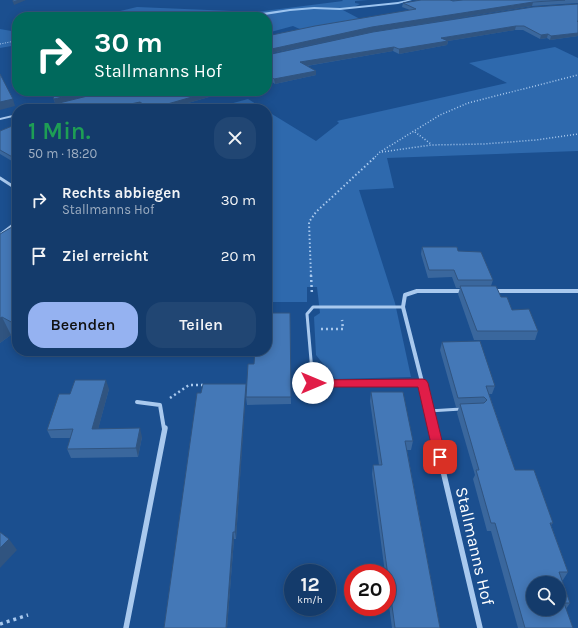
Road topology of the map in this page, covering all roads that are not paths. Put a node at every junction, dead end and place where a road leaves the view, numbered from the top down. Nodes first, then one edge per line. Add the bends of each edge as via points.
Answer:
1 (71, 102) edge
2 (63, 104) edge
3 (12, 116) edge
4 (0, 119) edge
5 (0, 178) edge
6 (12, 186) edge
7 (12, 226) edge
8 (0, 235) edge
9 (471, 291) edge
10 (486, 291) edge
11 (578, 291) edge
12 (403, 307) junction
13 (423, 383) junction
14 (137, 402) dead end
15 (466, 409) edge
16 (429, 411) junction
17 (126, 628) edge
18 (480, 628) edge

1 - 2 street
3 - 4 street
5 - 6 street
7 - 8 street
9 - 12 street via 417,291 405,296
10 - 11 street
12 - 13 street, Stallmanns Hof
12 - 13 lane via 313,308 307,314 313,383
13 - 16 street, Stallmanns Hof
14 - 17 street via 160,405 165,426
15 - 16 lane
16 - 18 street, Stallmanns Hof

